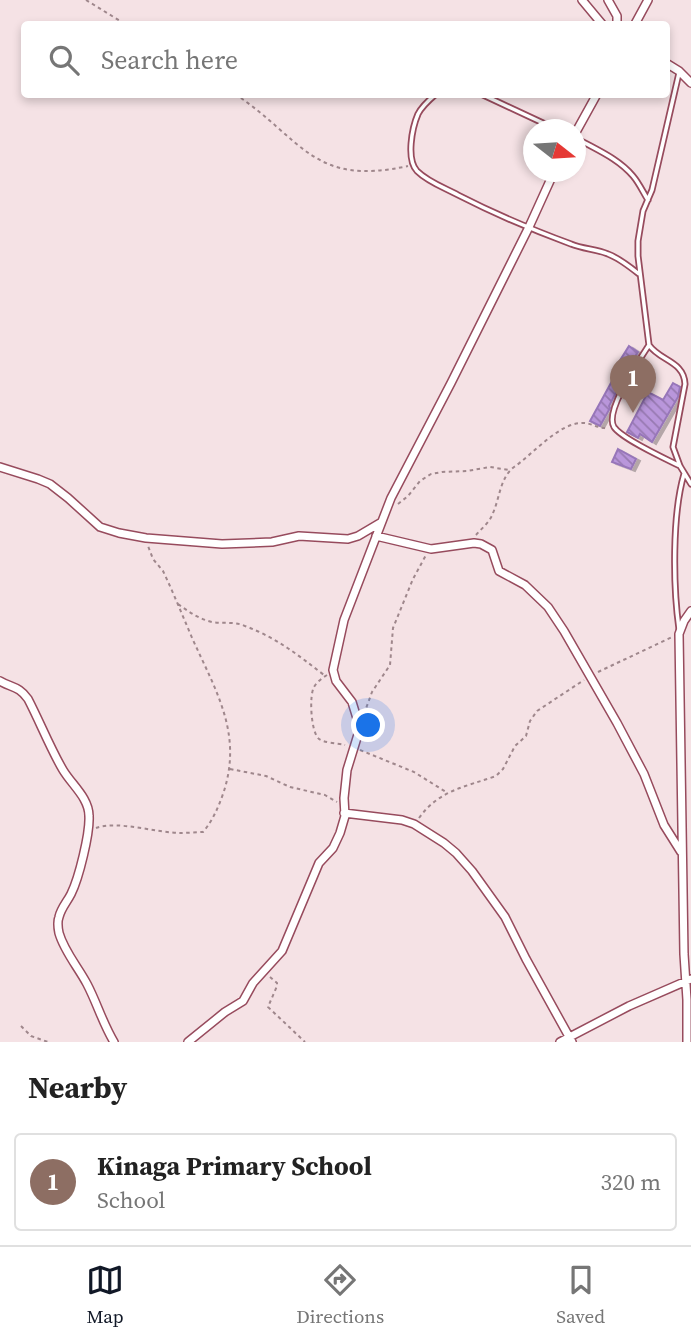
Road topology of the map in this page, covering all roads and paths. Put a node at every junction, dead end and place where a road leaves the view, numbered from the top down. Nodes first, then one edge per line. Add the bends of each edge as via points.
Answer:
1 (86, 0) edge
2 (582, 0) edge
3 (608, 0) edge
4 (648, 0) edge
5 (120, 21) edge
6 (600, 21) edge
7 (617, 21) edge
8 (637, 21) edge
9 (670, 65) edge
10 (679, 71) junction
11 (690, 79) edge
12 (240, 98) edge
13 (432, 98) edge
14 (490, 98) edge
15 (595, 98) edge
16 (534, 119) edge
17 (583, 119) edge
18 (586, 144) edge
19 (412, 165) junction
20 (549, 182) edge
21 (648, 200) junction
22 (528, 227) junction
23 (639, 274) junction
24 (649, 345) junction
25 (616, 430) junction
26 (680, 466) junction
27 (0, 467) edge
28 (510, 470) junction
29 (684, 474) junction
30 (691, 484) edge
31 (387, 508) junction
32 (381, 522) junction
33 (376, 536) junction
34 (146, 538) junction
35 (466, 545) junction
36 (431, 549) junction
37 (178, 604) junction
38 (691, 611) edge
39 (679, 632) junction
40 (333, 670) junction
41 (325, 676) junction
42 (590, 676) junction
43 (0, 681) edge
44 (360, 728) junction
45 (355, 747) junction
46 (229, 769) junction
47 (447, 793) junction
48 (344, 810) junction
49 (414, 824) junction
50 (87, 835) junction
51 (681, 852) junction
52 (683, 866) junction
53 (691, 879) edge
54 (263, 971) junction
55 (689, 980) edge
56 (21, 1026) dead end
57 (571, 1040) edge
58 (48, 1042) edge
59 (114, 1042) edge
60 (188, 1042) edge
61 (305, 1042) edge
62 (560, 1042) edge
63 (687, 1042) edge

1 - 5 path
2 - 6 street
3 - 7 street
4 - 8 street
9 - 10 street
10 - 11 street
10 - 21 lane
12 - 19 path via 301,149 330,166 381,171
13 - 19 lane via 417,116
14 - 16 lane
15 - 17 street
18 - 21 lane via 627,170
19 - 22 lane via 430,180
20 - 22 street
21 - 23 lane via 638,241
22 - 23 lane via 613,256
22 - 31 street
23 - 24 lane
24 - 25 lane via 615,406 611,420
24 - 26 lane via 684,374 673,447
25 - 26 lane
25 - 28 path via 585,422 570,424
26 - 29 lane
27 - 34 street via 50,484 100,527
28 - 31 path via 489,467 431,474 404,500
28 - 35 path via 489,521
29 - 30 lane
29 - 39 lane via 677,532
31 - 32 street
32 - 33 street
32 - 34 street via 348,539 299,536 222,544
33 - 36 street
33 - 40 street via 344,620
34 - 37 path
35 - 36 street
35 - 42 street via 487,546 500,573 525,585 548,607
36 - 44 path via 393,628 390,665 367,703
37 - 41 path via 210,621 236,623 259,632 292,649
37 - 46 path via 226,720
38 - 39 street
39 - 42 path
39 - 51 street
40 - 41 path
40 - 44 street via 352,702
41 - 45 path via 311,696 316,736
42 - 47 path via 537,711 526,736 496,776
42 - 51 street
43 - 50 street via 28,698 88,808
44 - 45 street
45 - 47 path via 414,772
45 - 48 street
46 - 48 path via 325,795
46 - 50 path via 217,811 203,832 113,825 100,826
47 - 49 path via 430,804
48 - 49 street
48 - 54 street via 335,845 317,867 282,951
49 - 57 street via 456,853 485,888
50 - 59 street via 74,886 58,918 58,930
51 - 52 street
52 - 53 street
52 - 55 street
54 - 60 street via 243,1001
54 - 61 path via 277,983 268,1007
55 - 57 street via 629,1006
55 - 63 street
56 - 58 path via 31,1036
57 - 62 street

